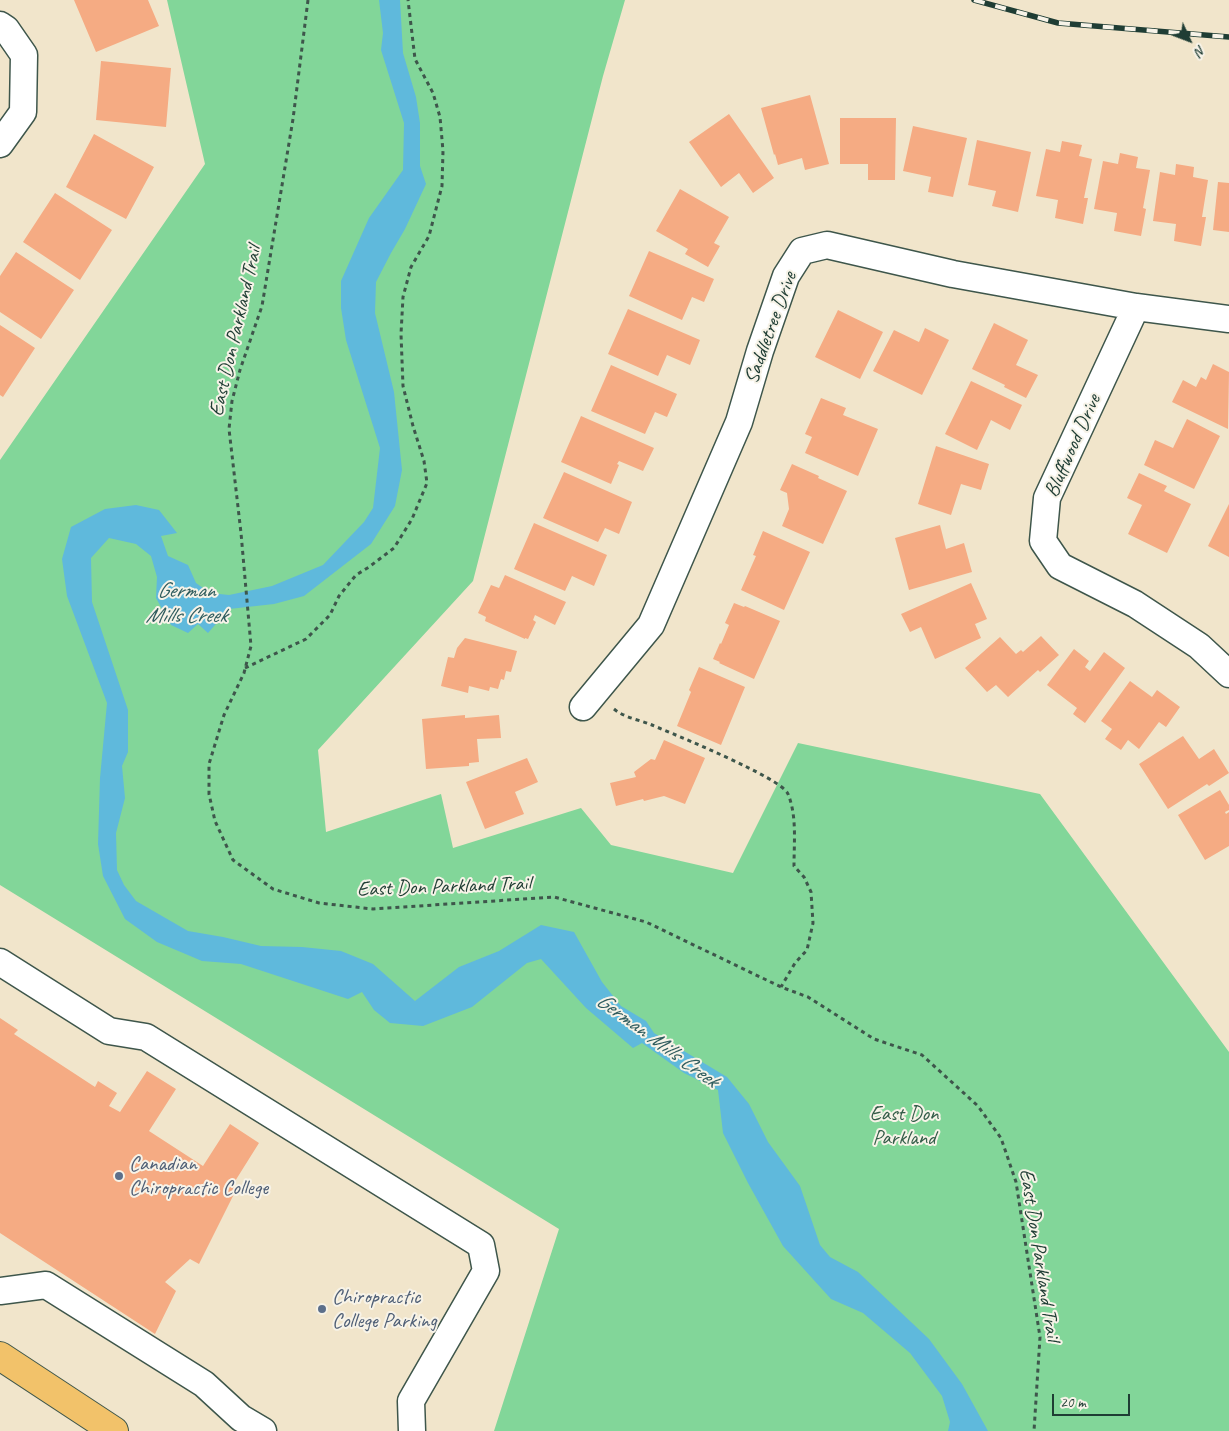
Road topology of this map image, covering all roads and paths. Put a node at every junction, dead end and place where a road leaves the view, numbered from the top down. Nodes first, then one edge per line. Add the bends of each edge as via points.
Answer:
1 (308, 0) edge
2 (408, 0) edge
3 (0, 25) edge
4 (0, 144) edge
5 (1136, 307) junction
6 (1229, 319) edge
7 (245, 668) junction
8 (1229, 674) edge
9 (590, 700) joint
10 (0, 962) edge
11 (781, 987) junction
12 (0, 1291) edge
13 (0, 1356) edge
14 (114, 1431) edge
15 (263, 1431) edge
16 (412, 1431) edge
17 (1034, 1431) edge

1 - 7 path, East Don Parkland Trail via 293,119 262,306 240,370 229,429 251,646
2 - 7 path via 415,58 433,93 440,117 443,152 442,186 429,236 412,267 403,297 401,334 403,386 427,483 412,519 394,548 356,575 339,596 330,615 306,639
3 - 4 street via 24,55 23,112
5 - 6 street, Saddletree Drive
5 - 8 street, Bluffwood Drive via 1048,498 1043,540 1060,566 1135,604 1199,646
5 - 9 street, Saddletree Drive via 953,274 827,245 802,251 786,276 739,422 651,625
7 - 11 path, East Don Parkland Trail via 224,715 212,756 210,794 215,821 233,860 273,889 319,903 373,909 554,898 646,922
9 - 11 path via 740,763 787,791 794,815 794,866 811,892 813,923 807,950
10 - 16 street via 109,1031 146,1037 481,1245 486,1271 412,1401
11 - 17 path, East Don Parkland Trail via 808,997 874,1039 922,1056 978,1106 1001,1138 1016,1182 1040,1337
12 - 15 street via 46,1285 204,1384 241,1418
13 - 14 main road

